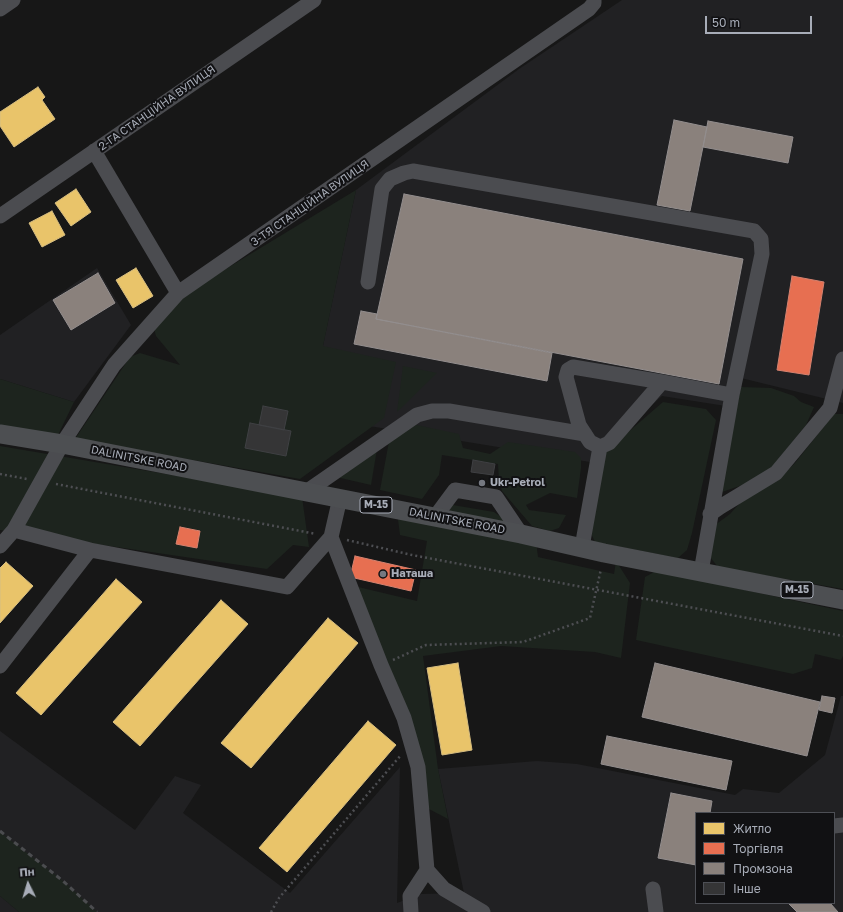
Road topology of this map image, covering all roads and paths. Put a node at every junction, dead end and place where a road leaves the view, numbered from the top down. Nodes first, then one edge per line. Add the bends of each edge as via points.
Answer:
1 (314, 0) edge
2 (594, 0) edge
3 (94, 151) junction
4 (0, 216) edge
5 (368, 282) dead end
6 (178, 293) junction
7 (843, 359) edge
8 (662, 382) junction
9 (732, 394) junction
10 (0, 434) edge
11 (585, 434) junction
12 (62, 444) junction
13 (600, 447) junction
14 (0, 474) edge
15 (41, 481) junction
16 (306, 492) junction
17 (340, 498) junction
18 (710, 514) junction
19 (435, 517) junction
20 (14, 530) junction
21 (520, 534) junction
22 (332, 537) junction
23 (0, 546) edge
24 (582, 547) junction
25 (90, 550) junction
26 (604, 552) junction
27 (700, 572) junction
28 (596, 590) junction
29 (843, 600) edge
30 (843, 636) edge
31 (381, 665) junction
32 (0, 666) edge
33 (411, 743) junction
34 (427, 870) junction
35 (653, 890) dead end
36 (271, 912) edge
37 (411, 912) edge
38 (483, 912) edge
39 (656, 912) edge

1 - 3 street, 2-ГА СТАНЦІЙНА ВУЛИЦЯ
2 - 6 street, 3-ТЯ СТАНЦІЙНА ВУЛИЦЯ via 583,14
3 - 4 street, 2-ГА СТАНЦІЙНА ВУЛИЦЯ
3 - 6 street
5 - 9 street via 382,189 390,180 413,171 754,231 761,239 762,254
6 - 12 street, 3-ТЯ СТАНЦІЙНА ВУЛИЦЯ via 114,364
7 - 18 street via 830,408 776,473
8 - 9 street
8 - 11 street via 573,367 568,370 566,377 579,425
8 - 13 street via 609,443
9 - 18 street
10 - 12 main road, DALINITSKE ROAD / М-15
11 - 13 street via 590,442
11 - 16 street via 432,411 417,415
12 - 15 street, 3-ТЯ СТАНЦІЙНА ВУЛИЦЯ
12 - 16 main road, DALINITSKE ROAD / М-15
13 - 24 street
14 - 15 path
15 - 20 street, 3-ТЯ СТАНЦІЙНА ВУЛИЦЯ
15 - 22 path
16 - 17 main road, DALINITSKE ROAD / М-15
17 - 19 main road, DALINITSKE ROAD / М-15
17 - 22 street
18 - 27 street
19 - 21 main road, DALINITSKE ROAD / М-15
19 - 21 street via 455,490 496,497
20 - 23 street, 3-ТЯ СТАНЦІЙНА ВУЛИЦЯ
20 - 25 street
21 - 24 main road, DALINITSKE ROAD / М-15
22 - 25 street via 287,587
22 - 28 path
22 - 31 street
24 - 26 main road, DALINITSKE ROAD / М-15
25 - 32 street
26 - 27 main road, DALINITSKE ROAD / М-15
26 - 28 path
27 - 29 main road, DALINITSKE ROAD / М-15
28 - 30 path
28 - 31 path via 590,618 523,642 426,644
31 - 33 street via 404,718
33 - 34 street via 418,767
33 - 36 path via 279,898
34 - 37 street via 410,896
34 - 38 street via 444,889
35 - 39 street

